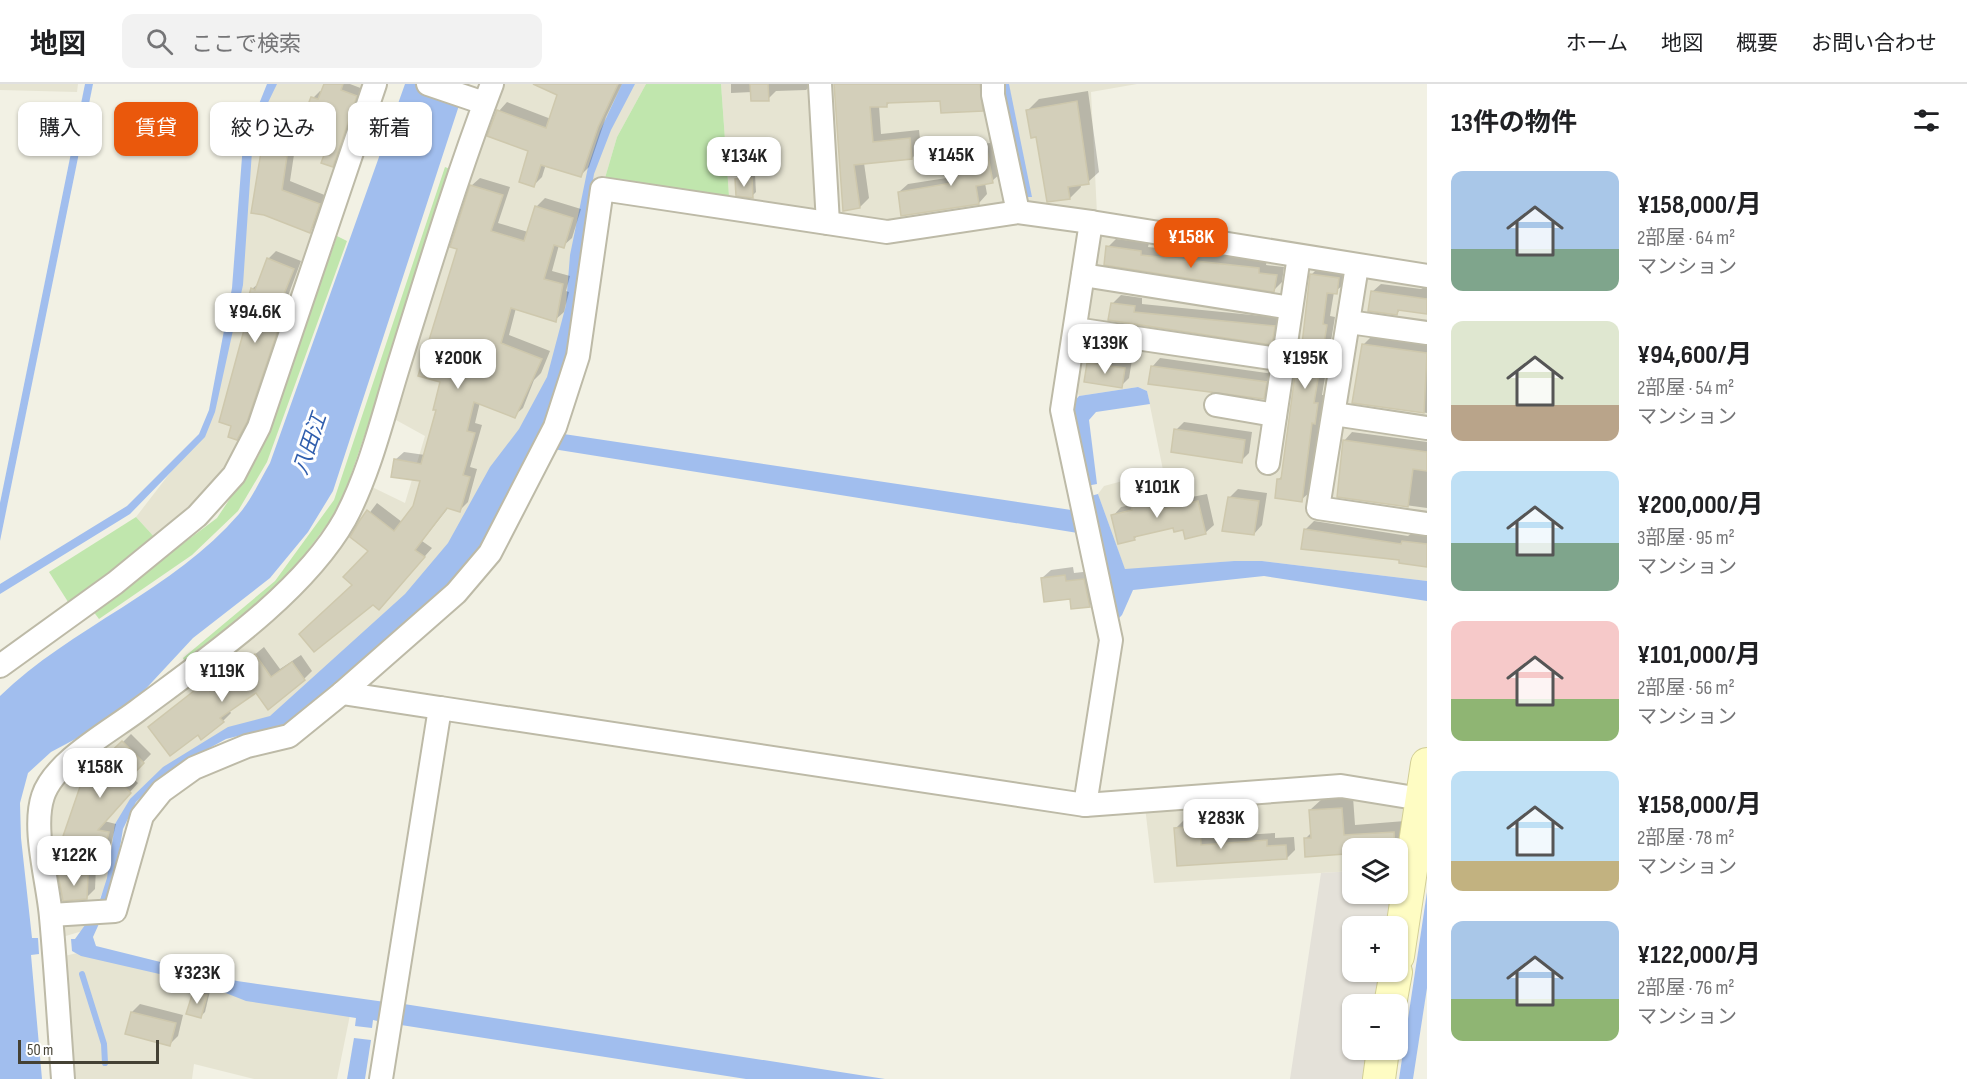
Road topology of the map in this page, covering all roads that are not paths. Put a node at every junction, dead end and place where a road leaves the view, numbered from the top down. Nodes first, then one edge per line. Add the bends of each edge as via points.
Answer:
1 (375, 84) edge
2 (428, 84) edge
3 (820, 84) edge
4 (993, 84) edge
5 (488, 94) edge
6 (1018, 212) junction
7 (1090, 222) junction
8 (828, 223) junction
9 (1299, 256) junction
10 (1357, 266) junction
11 (1083, 275) junction
12 (1427, 276) edge
13 (1291, 308) junction
14 (1348, 322) junction
15 (1075, 329) junction
16 (1427, 333) edge
17 (1284, 360) junction
18 (1216, 405) dead end
19 (1334, 414) junction
20 (1275, 415) junction
21 (1427, 428) edge
22 (1268, 463) dead end
23 (1427, 524) edge
24 (0, 666) edge
25 (342, 693) junction
26 (440, 708) junction
27 (1427, 764) edge
28 (1421, 799) junction
29 (1085, 805) junction
30 (1420, 857) edge
31 (51, 915) junction
32 (1407, 916) edge
33 (1382, 1060) edge
34 (63, 1079) edge
35 (381, 1079) edge
36 (1379, 1079) edge

1 - 24 street via 259,427 234,476 197,516
2 - 5 street
3 - 8 street
4 - 6 street
5 - 31 street via 370,456 344,519 310,566 269,607 51,778 42,796 39,821
6 - 7 street
6 - 8 street via 887,232
7 - 9 street
7 - 11 street
8 - 25 street via 602,189 578,356 555,427 490,553 456,593
9 - 10 street
9 - 13 street
10 - 12 street
10 - 14 street
11 - 13 street
11 - 15 street
13 - 17 street
14 - 16 street
14 - 19 street
15 - 17 street
15 - 29 street via 1062,410 1111,640
17 - 20 street
18 - 20 street
19 - 21 street
19 - 23 street via 1318,508
20 - 22 street
25 - 26 street
25 - 31 street via 289,736 247,746 194,768 162,791 142,816 115,911
26 - 29 street
26 - 35 street
27 - 28 street
28 - 29 street via 1341,786
28 - 30 street
30 - 32 street
31 - 34 street
33 - 36 street

